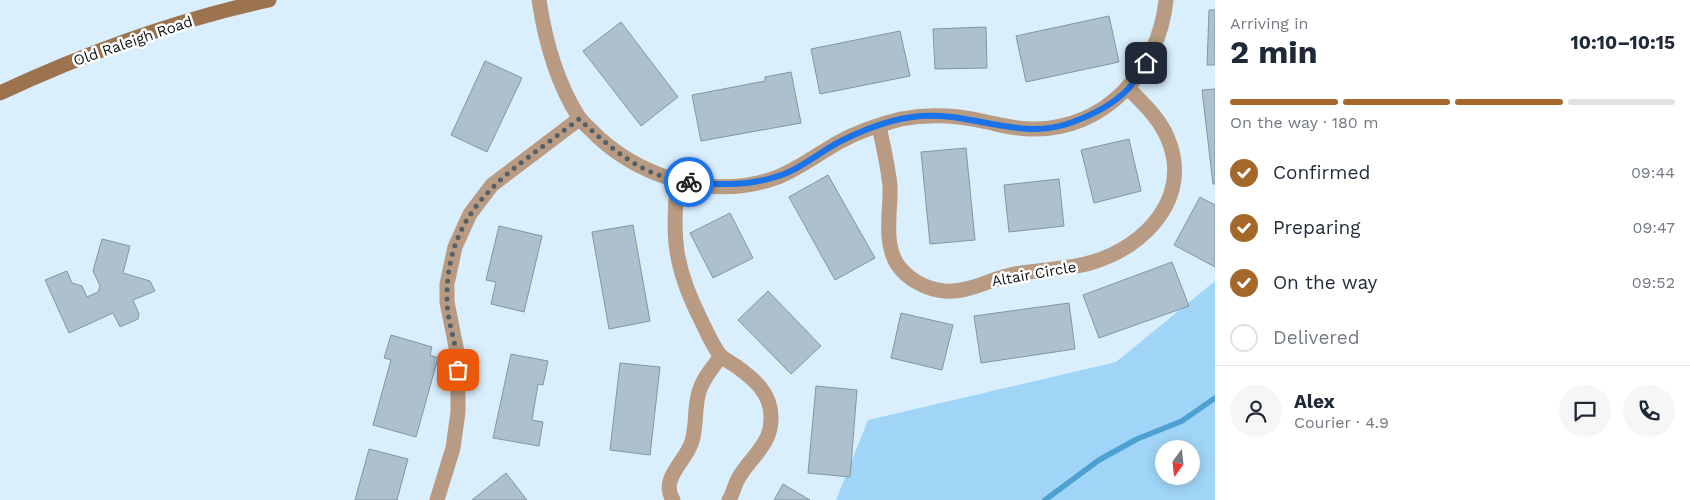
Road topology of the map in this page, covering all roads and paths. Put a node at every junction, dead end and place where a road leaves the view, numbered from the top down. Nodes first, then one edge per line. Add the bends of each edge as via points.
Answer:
1 (269, 0) edge
2 (539, 0) edge
3 (1166, 0) edge
4 (1129, 88) junction
5 (0, 93) edge
6 (579, 119) junction
7 (879, 126) junction
8 (678, 182) junction
9 (721, 356) junction
10 (437, 500) edge
11 (673, 500) edge
12 (729, 500) edge

1 - 5 main road, Old Raleigh Road via 138,37
2 - 6 street via 556,71
3 - 4 street via 1154,49
4 - 7 street via 1086,117 1047,129 1016,128 947,116 920,116
4 - 7 street, Altair Circle via 1152,112 1173,153 1170,195 1149,231 1126,248 1094,262 1012,274 961,290 933,290 906,274 897,264 890,243 888,165
6 - 8 street via 624,159
6 - 10 street via 492,185 470,214 455,247 447,284 447,302 458,357 458,412 453,448
7 - 8 street via 840,142 806,164 776,177 744,184
8 - 9 street via 674,218 678,260 693,304
9 - 11 street via 705,378 699,393 692,443 672,474 669,486
9 - 12 street via 765,392 772,418 765,445 745,467

